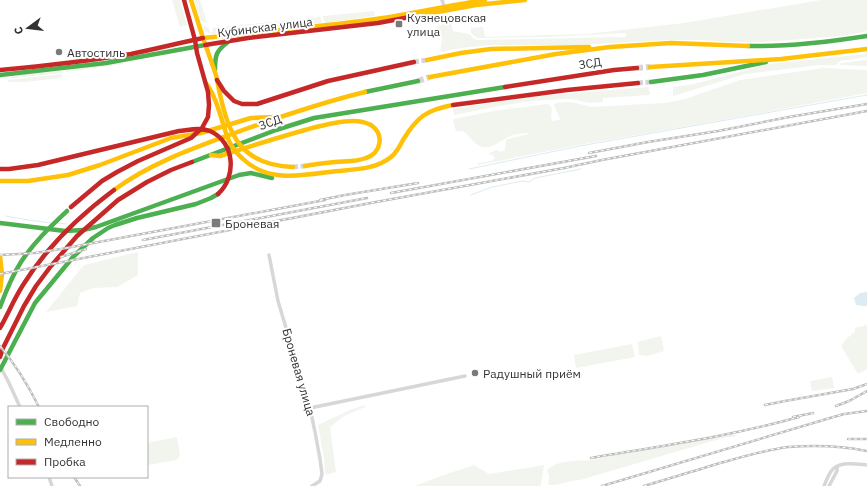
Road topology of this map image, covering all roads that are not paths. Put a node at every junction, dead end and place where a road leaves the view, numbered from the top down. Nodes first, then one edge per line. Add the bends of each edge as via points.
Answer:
1 (184, 0) edge
2 (192, 0) edge
3 (442, 0) edge
4 (485, 0) edge
5 (525, 0) edge
6 (445, 8) junction
7 (867, 36) edge
8 (203, 38) junction
9 (195, 40) junction
10 (230, 41) junction
11 (205, 45) junction
12 (195, 46) junction
13 (610, 47) junction
14 (867, 49) edge
15 (781, 59) junction
16 (427, 60) tunnel mouth
17 (414, 62) tunnel mouth
18 (650, 67) tunnel mouth
19 (637, 68) tunnel mouth
20 (0, 70) edge
21 (215, 71) junction
22 (6, 72) junction
23 (0, 75) edge
24 (430, 78) tunnel mouth
25 (217, 80) junction
26 (418, 80) tunnel mouth
27 (206, 82) junction
28 (651, 82) tunnel mouth
29 (638, 83) tunnel mouth
30 (280, 117) junction
31 (210, 155) junction
32 (305, 166) tunnel mouth
33 (293, 167) tunnel mouth
34 (0, 169) edge
35 (358, 169) junction
36 (0, 181) edge
37 (0, 223) edge
38 (269, 255) dead end
39 (0, 256) edge
40 (0, 291) edge
41 (0, 307) edge
42 (0, 328) edge
43 (0, 357) edge
44 (0, 369) edge
45 (465, 376) dead end
46 (20, 406) edge
47 (310, 408) junction
48 (867, 465) edge
49 (837, 467) junction
50 (312, 486) edge
51 (824, 486) edge
52 (828, 486) edge

1 - 9 main road
2 - 8 main road
3 - 6 street
4 - 6 main road, Кубинская улица
5 - 6 main road, Кубинская улица
6 - 8 main road, Кубинская улица via 377,19
6 - 10 main road, Кубинская улица via 378,22
7 - 13 main road, ЗСД via 762,46 671,43
8 - 9 main road, Кубинская улица
8 - 11 main road
9 - 12 main road
9 - 22 main road, Кубинская улица via 106,58
10 - 11 main road, Кубинская улица
10 - 21 main road via 217,50
11 - 12 main road, Кубинская улица
11 - 21 main road
12 - 22 main road, Кубинская улица via 106,63
12 - 27 main road
13 - 16 main road via 492,49
13 - 24 main road, ЗСД via 556,54
14 - 15 main road
15 - 18 main road
15 - 28 main road via 703,75
17 - 25 main road via 328,81 257,104 234,101
19 - 31 main road, ЗСД via 314,118
20 - 22 main road
21 - 25 main road
22 - 23 main road
25 - 33 main road via 230,127 242,148 261,161
26 - 30 main road, ЗСД via 380,88
27 - 35 main road via 212,91 230,144 240,157 253,167 271,175 281,176
27 - 41 main road via 210,108 203,128 191,138 138,161 107,179 69,209 39,238 24,257
29 - 35 main road via 509,97 435,109 411,126 392,157 385,162
30 - 36 main road via 251,118 201,133 171,138 68,175 28,182
30 - 42 main road, ЗСД via 168,160 141,172 111,192 68,228 40,260 23,284
31 - 32 main road via 220,156 297,132 343,122 368,123 378,133 378,148 367,157
31 - 43 main road, ЗСД via 146,182 118,200 77,236 36,286
34 - 44 main road via 38,165 190,130 204,130 217,136 224,143 231,162 227,182 213,197 112,227 88,242 36,301
35 - 37 main road via 285,179 251,173 240,175 83,230 65,231
38 - 47 street, Броневая улица via 278,301
39 - 40 main road via 3,272
44 - 46 street
45 - 47 street
47 - 50 street, Броневая улица via 322,470 320,481
48 - 49 street via 847,464
49 - 51 street via 833,469
49 - 52 street

